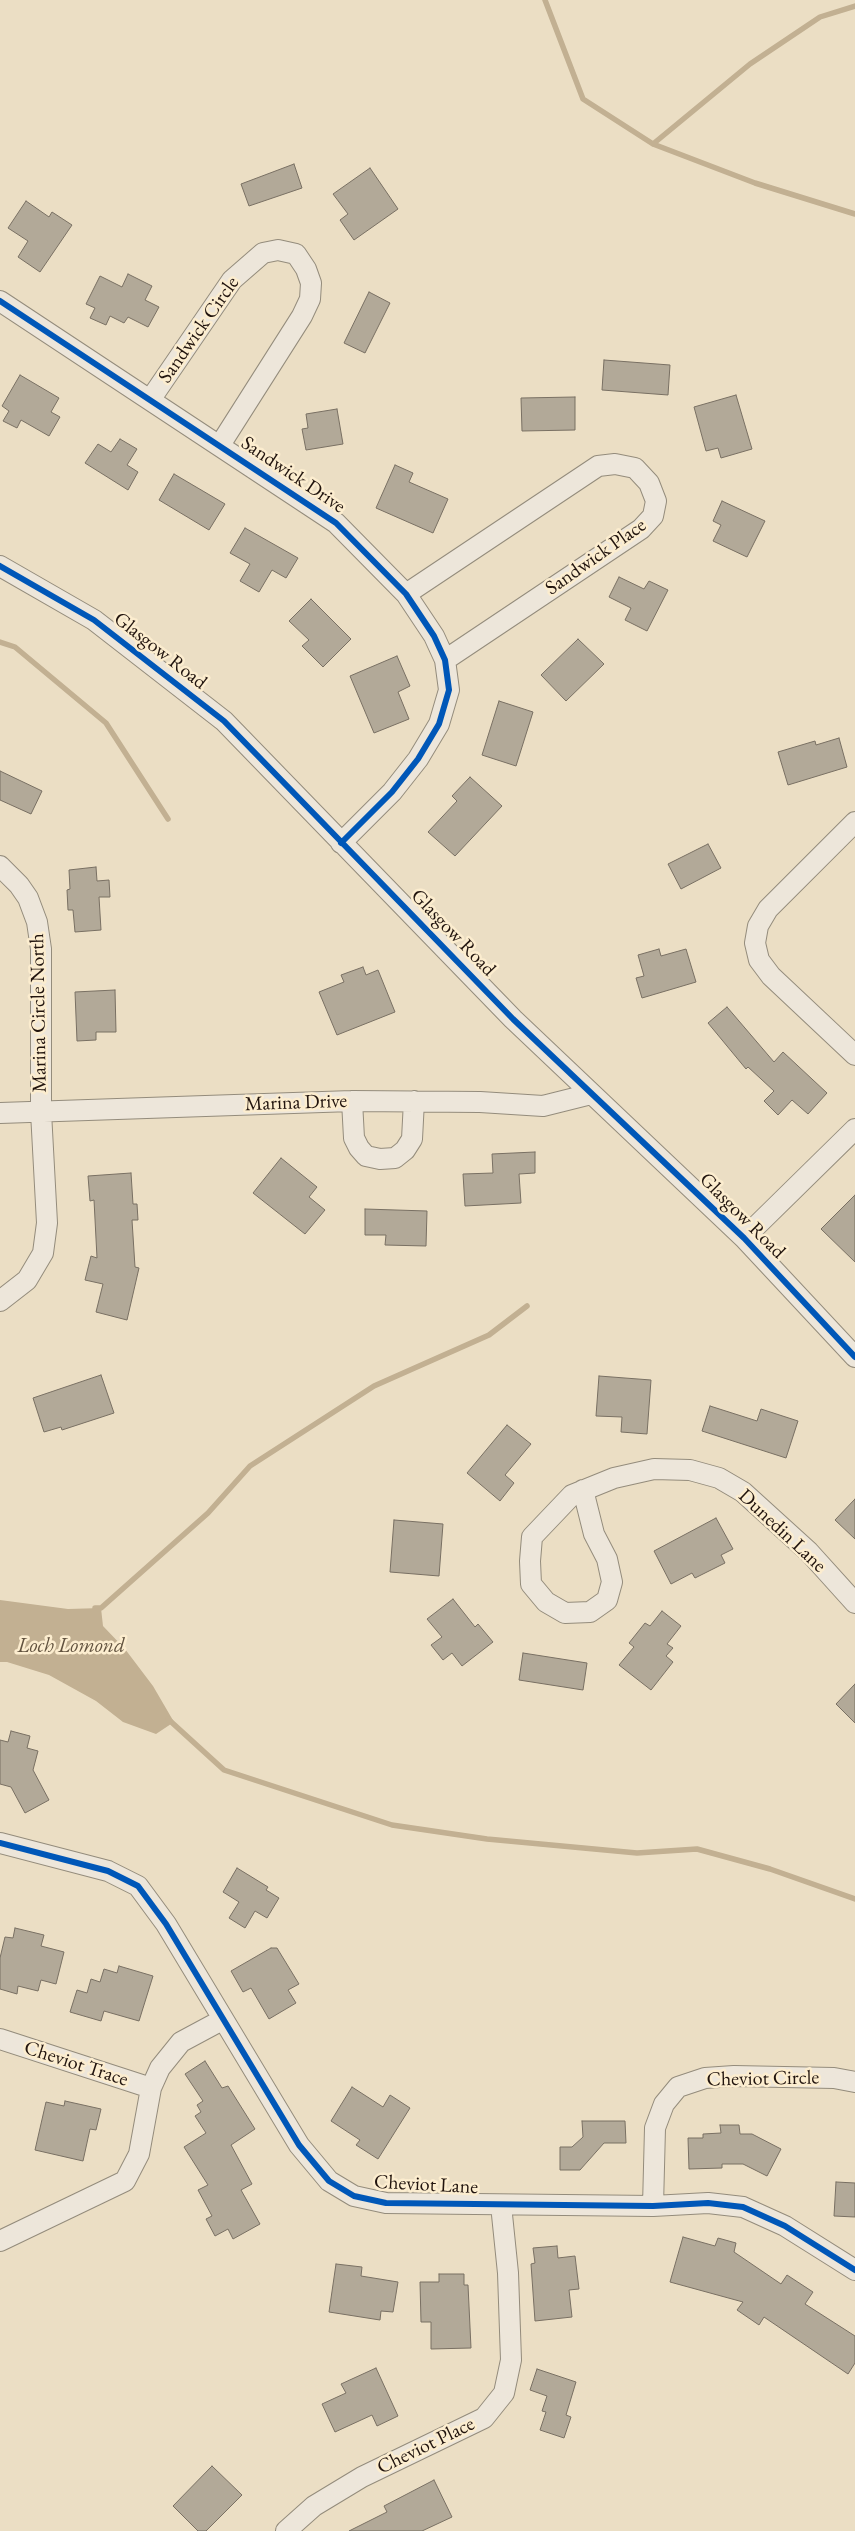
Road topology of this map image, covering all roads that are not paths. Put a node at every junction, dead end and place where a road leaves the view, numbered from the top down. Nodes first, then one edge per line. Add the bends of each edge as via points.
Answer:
1 (0, 301) edge
2 (150, 400) junction
3 (220, 445) junction
4 (0, 566) edge
5 (406, 594) junction
6 (446, 660) junction
7 (855, 822) edge
8 (341, 843) junction
9 (0, 866) edge
10 (855, 1055) edge
11 (591, 1094) junction
12 (352, 1101) junction
13 (414, 1101) junction
14 (41, 1112) junction
15 (0, 1113) edge
16 (855, 1130) edge
17 (744, 1238) junction
18 (0, 1301) edge
19 (855, 1357) edge
20 (583, 1490) junction
21 (855, 1603) edge
22 (0, 1843) edge
23 (222, 2020) junction
24 (0, 2040) edge
25 (855, 2082) edge
26 (151, 2088) junction
27 (501, 2205) junction
28 (653, 2206) junction
29 (0, 2241) edge
30 (855, 2270) edge
31 (286, 2531) edge

1 - 2 street, Sandwick Drive
2 - 3 street, Sandwick Drive
2 - 3 street, Sandwick Circle via 232,280 263,253 278,250 296,254 311,283 310,300
3 - 5 street, Sandwick Drive via 336,524
4 - 8 street, Glasgow Road via 94,620 224,721
5 - 6 street, Sandwick Drive
5 - 6 street, Sandwick Place via 598,466 615,464 634,468 649,483 656,501 653,516 642,529
6 - 8 street, Sandwick Drive via 449,690 439,724 392,792
7 - 10 street via 768,909 758,926 755,943 759,960 771,976
8 - 11 street, Glasgow Road
9 - 14 street, Marina Circle North via 28,898 37,922 41,949
11 - 13 street, Marina Drive via 544,1106
11 - 17 street, Glasgow Road
12 - 13 street, Marina Drive
12 - 13 street via 354,1138 366,1156 380,1159 394,1158 412,1139
12 - 14 street, Marina Drive
14 - 15 street, Marina Drive
14 - 18 street, Marina Circle North via 46,1223 43,1253 27,1280
16 - 17 street
17 - 19 street, Glasgow Road
20 - 20 street, Dunedin Lane via 572,1495 532,1537 531,1584 546,1602 565,1613 590,1612 607,1600 612,1582 594,1534
20 - 21 street, Dunedin Lane via 614,1478 654,1469 690,1470 719,1478 743,1492 786,1530
22 - 23 street, Cheviot Lane via 108,1870 138,1886 166,1924
23 - 26 street via 181,2042 160,2068
23 - 27 street, Cheviot Lane via 298,2145 330,2181 354,2196 386,2203
24 - 26 street, Cheviot Trace
25 - 28 street, Cheviot Circle via 834,2078 734,2076 705,2078 678,2087 664,2104 655,2128
26 - 29 street via 139,2154 125,2181
27 - 28 street, Cheviot Lane
27 - 31 street, Cheviot Place via 508,2273 511,2360 504,2393 484,2418 362,2477 314,2506
28 - 30 street, Cheviot Lane via 708,2203 743,2207 785,2226

